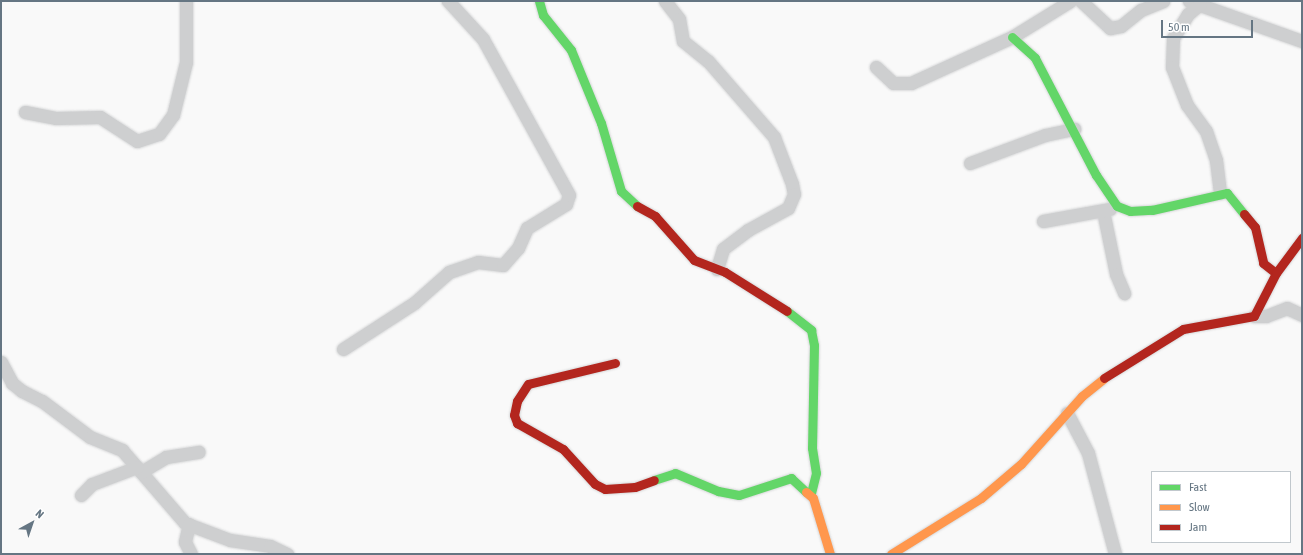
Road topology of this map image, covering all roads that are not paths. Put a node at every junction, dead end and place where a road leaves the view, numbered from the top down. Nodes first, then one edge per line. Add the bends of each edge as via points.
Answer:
1 (186, 1) edge
2 (448, 1) edge
3 (539, 1) edge
4 (665, 1) edge
5 (1070, 1) edge
6 (1081, 1) edge
7 (1163, 1) edge
8 (1194, 3) edge
9 (1012, 37) junction
10 (1302, 41) edge
11 (876, 67) dead end
12 (25, 112) dead end
13 (1074, 129) junction
14 (970, 163) dead end
15 (1220, 192) junction
16 (1117, 206) junction
17 (1103, 211) junction
18 (1043, 221) dead end
19 (1302, 238) edge
20 (717, 269) junction
21 (1276, 273) junction
22 (1124, 293) dead end
23 (1302, 315) edge
24 (1254, 316) junction
25 (343, 349) dead end
26 (1, 362) edge
27 (615, 363) dead end
28 (1067, 413) junction
29 (200, 452) dead end
30 (139, 469) junction
31 (811, 493) junction
32 (81, 495) dead end
33 (189, 524) junction
34 (191, 554) edge
35 (288, 554) edge
36 (830, 554) edge
37 (892, 554) edge
38 (1115, 554) edge

1 - 12 street via 186,62 173,115 159,134 137,142 100,117 56,118
2 - 25 street via 483,39 569,195 566,204 527,228 518,248 503,264 478,262 449,272 414,302
3 - 20 street via 543,15 571,50 601,123 617,180 628,201 655,216 686,254
4 - 20 street via 679,19 683,41 708,61 774,137 794,194 788,208 748,230 723,249
5 - 9 street
6 - 7 street via 1110,28 1122,26 1141,10
8 - 10 street
8 - 15 street via 1173,38 1172,67 1178,87 1208,136
9 - 11 street via 911,83 893,83
9 - 13 street via 1035,58
13 - 14 street via 1045,135
13 - 16 street via 1103,188
15 - 16 street via 1152,210 1130,211
15 - 21 street via 1233,197 1247,214 1255,227 1263,263
16 - 17 street
17 - 18 street
17 - 22 street via 1116,274
19 - 21 street
20 - 31 street via 793,314 811,330 814,345 812,448 816,473
21 - 24 street
23 - 24 street via 1287,308 1266,316
24 - 28 street via 1168,335 1101,379
26 - 30 street via 12,383 22,392 42,401 90,436 122,450
27 - 31 street via 528,384 517,401 514,415 518,422 563,449 595,484 605,490 635,487 675,474 730,495 786,478 797,481
28 - 37 street via 1021,464 981,498
28 - 38 street via 1088,453
29 - 30 street via 166,457
30 - 32 street via 92,484
30 - 33 street via 178,517
31 - 36 street
33 - 34 street via 185,542
33 - 35 street via 230,540 270,546

